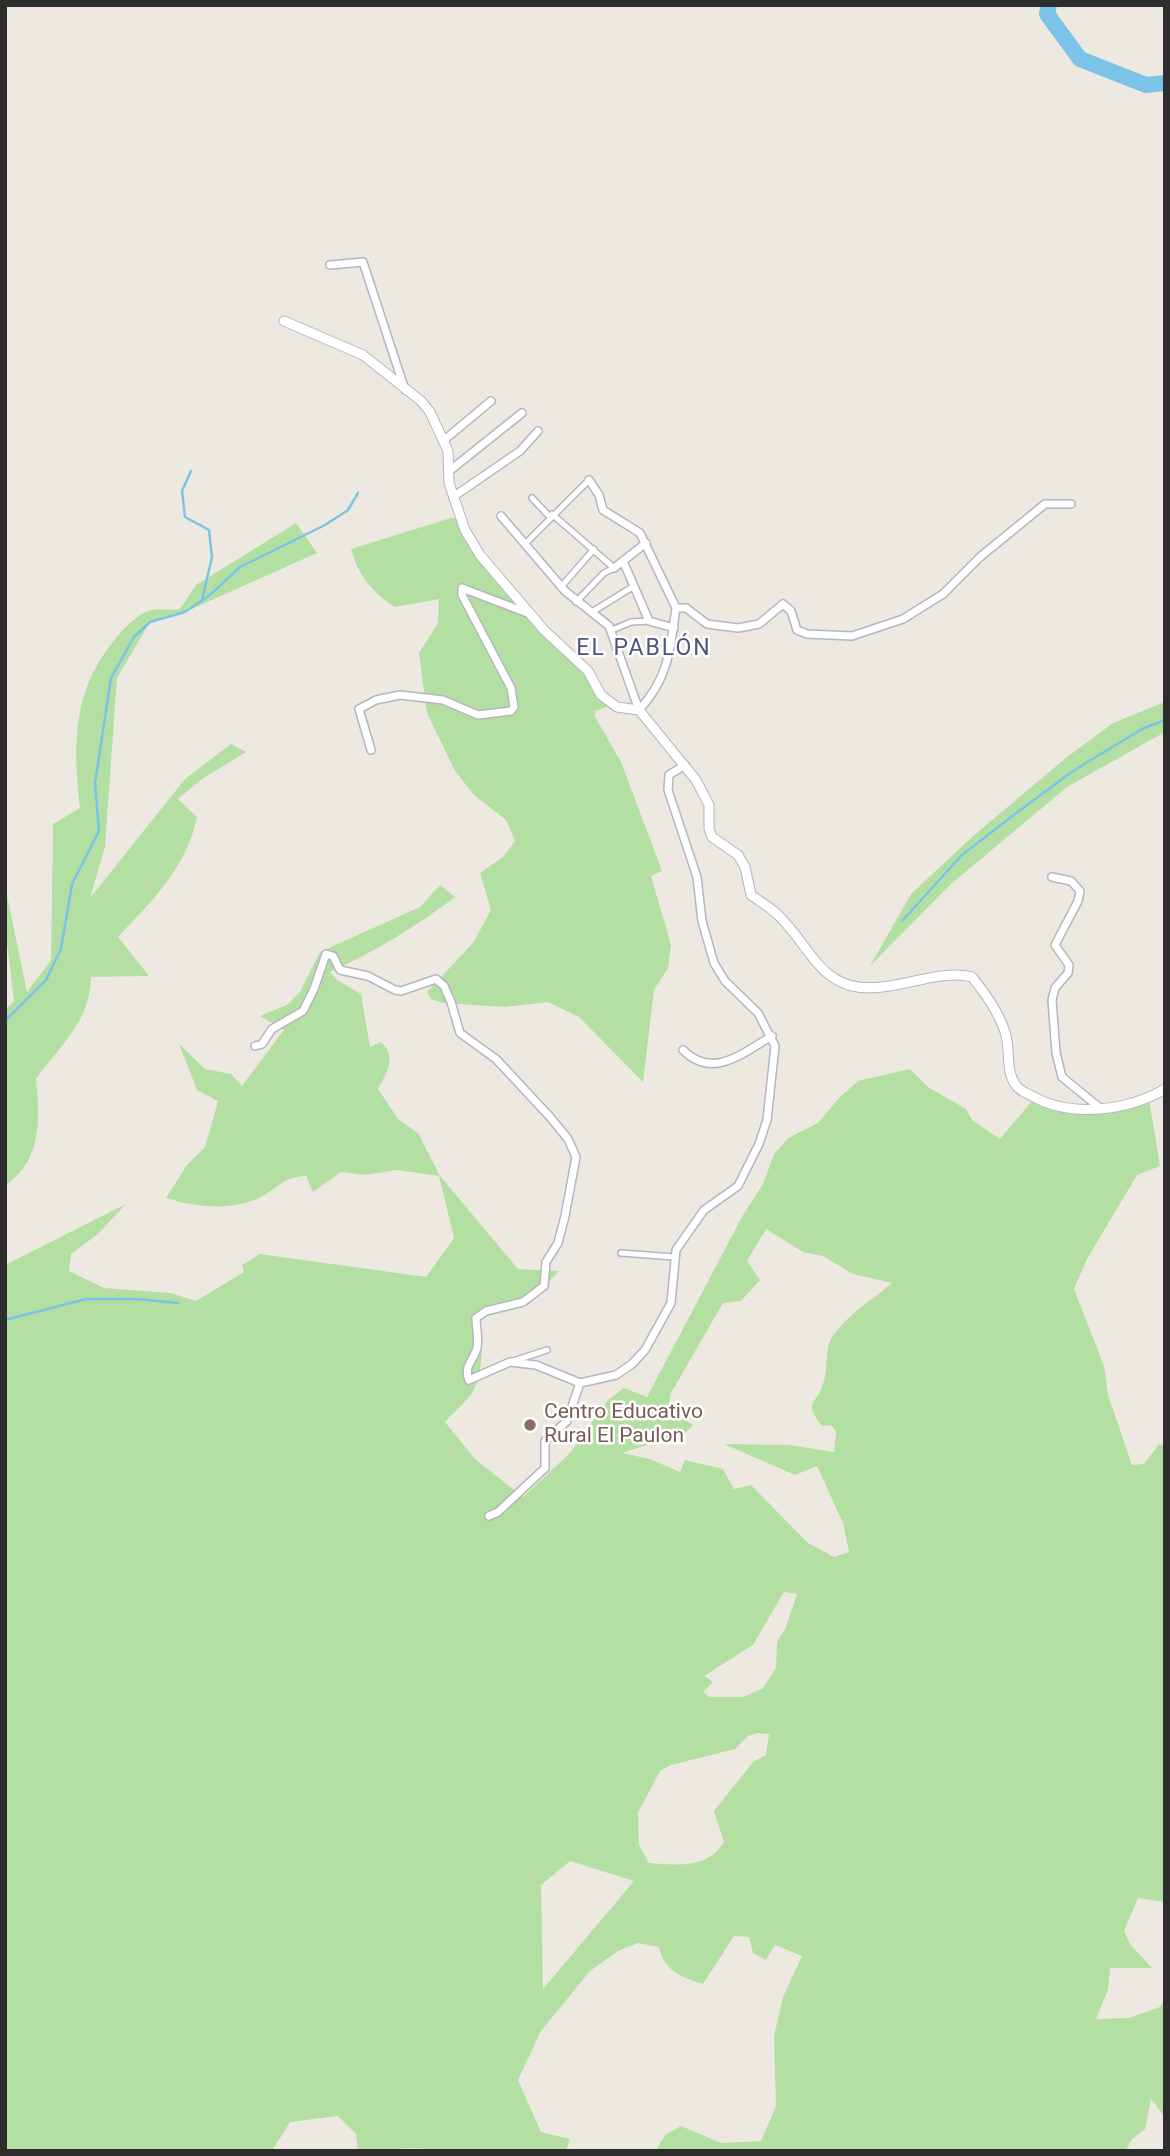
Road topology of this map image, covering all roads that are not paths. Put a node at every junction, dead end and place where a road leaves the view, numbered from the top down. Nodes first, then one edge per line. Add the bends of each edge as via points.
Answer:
1 (330, 265) dead end
2 (284, 321) dead end
3 (405, 390) junction
4 (491, 401) dead end
5 (522, 413) dead end
6 (538, 431) dead end
7 (443, 441) junction
8 (447, 472) junction
9 (589, 480) joint
10 (453, 497) junction
11 (532, 498) dead end
12 (1071, 504) dead end
13 (551, 515) junction
14 (501, 516) dead end
15 (646, 543) junction
16 (525, 544) junction
17 (594, 549) junction
18 (623, 561) junction
19 (614, 568) junction
20 (634, 586) junction
21 (561, 587) junction
22 (576, 602) junction
23 (676, 608) junction
24 (592, 612) junction
25 (530, 614) junction
26 (649, 621) junction
27 (674, 628) junction
28 (611, 630) junction
29 (639, 710) junction
30 (371, 750) dead end
31 (685, 765) junction
32 (1052, 877) dead end
33 (772, 1035) junction
34 (255, 1046) dead end
35 (683, 1050) dead end
36 (1165, 1089) edge
37 (1100, 1108) junction
38 (621, 1253) dead end
39 (674, 1257) junction
40 (547, 1350) dead end
41 (510, 1362) junction
42 (580, 1383) junction
43 (489, 1516) dead end

1 - 3 street via 363,262
2 - 3 street via 363,355
3 - 7 street via 430,412
4 - 7 street
5 - 8 street
6 - 10 street via 520,451
7 - 8 street via 448,451
8 - 10 street
9 - 13 street
9 - 15 street via 600,495 603,510 636,530
10 - 25 street via 480,555
11 - 13 street
12 - 23 street via 1045,504 943,594 903,618 852,636 797,630 791,611 783,604 759,624 738,628 707,624 686,608
13 - 16 street
13 - 17 street
14 - 16 street
15 - 18 street
15 - 23 street
16 - 21 street
17 - 19 street
17 - 21 street
18 - 19 street
18 - 20 street
19 - 22 street
20 - 24 street
20 - 26 street
21 - 22 street
22 - 24 street
23 - 27 street
24 - 28 street
25 - 29 street via 588,671 601,695 617,707
25 - 30 street via 461,588 511,688 514,707 478,715 423,696 376,700 359,709
26 - 27 street
26 - 28 street
27 - 29 street via 669,663 654,694
28 - 29 street
29 - 31 street
31 - 33 street via 669,775 668,790 696,877 702,921 715,963
31 - 37 street via 709,805 712,838 738,855 746,867 751,895 777,914 827,973 863,989 940,975 972,977 1005,1032 1016,1087 1052,1107
32 - 37 street via 1071,881 1080,891 1055,945 1069,965 1052,1000 1056,1053 1062,1077
33 - 35 street via 718,1064 699,1063
33 - 39 street via 775,1056 767,1120 755,1154 738,1186 704,1210
34 - 41 street via 303,1011 326,954 333,956 340,970 368,976 395,990 436,979 444,986 460,1033 496,1059 562,1130 576,1157 576,1169 558,1243 546,1262 544,1286 523,1302 476,1318 476,1351 466,1368 467,1377 482,1376
36 - 37 street via 1149,1098
38 - 39 street
39 - 42 street via 671,1303 645,1350 616,1374
40 - 41 street
41 - 42 street via 536,1365
42 - 43 street via 567,1421 545,1441 545,1468

